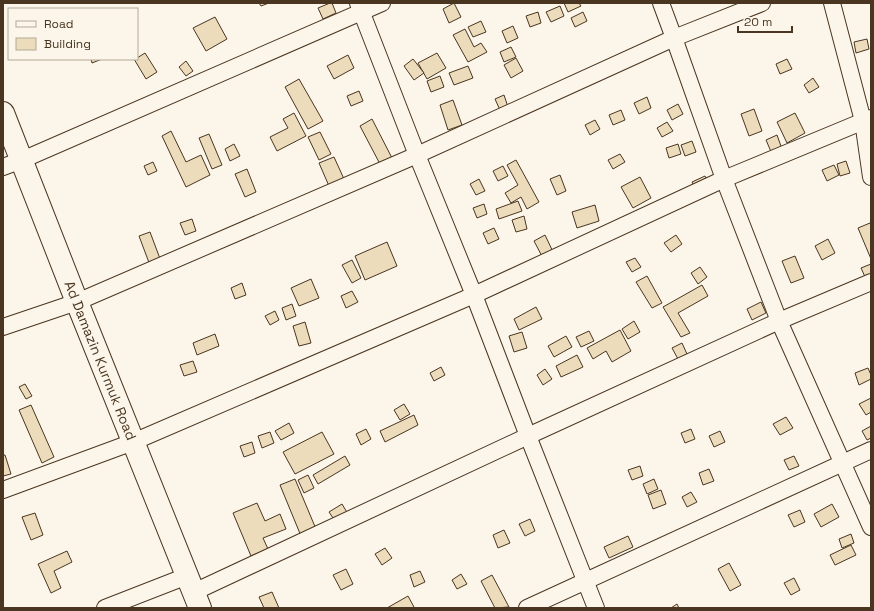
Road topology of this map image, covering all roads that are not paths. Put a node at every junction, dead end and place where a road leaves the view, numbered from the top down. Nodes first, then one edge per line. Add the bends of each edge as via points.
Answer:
1 (382, 3) edge
2 (661, 3) edge
3 (762, 3) edge
4 (832, 3) edge
5 (359, 8) edge
6 (674, 38) junction
7 (3, 113) edge
8 (867, 119) edge
9 (417, 155) junction
10 (13, 164) edge
11 (871, 177) edge
12 (724, 179) junction
13 (871, 282) edge
14 (474, 295) junction
15 (77, 302) junction
16 (778, 321) junction
17 (3, 327) edge
18 (528, 436) junction
19 (133, 442) junction
20 (871, 450) edge
21 (842, 464) junction
22 (3, 490) edge
23 (871, 527) edge
24 (585, 581) junction
25 (194, 592) edge
26 (105, 608) edge
27 (527, 608) edge
28 (596, 608) edge

1 - 5 street
2 - 6 street
3 - 6 street
4 - 8 street
5 - 9 street
5 - 10 street
6 - 9 street
6 - 12 street
7 - 10 highway, Ad Damazin Kurmuk Road
8 - 11 street
8 - 12 street
9 - 14 street
9 - 15 street
10 - 15 highway, Ad Damazin Kurmuk Road
12 - 14 street
12 - 16 street
13 - 16 street
14 - 18 street
14 - 19 street
15 - 17 street
15 - 19 highway, Ad Damazin Kurmuk Road
16 - 18 street
16 - 21 street
18 - 24 street
18 - 25 street
19 - 22 street
19 - 25 highway, Ad Damazin Kurmuk Road
20 - 21 street
21 - 23 street
21 - 24 street
24 - 27 street
24 - 28 street
25 - 26 street

